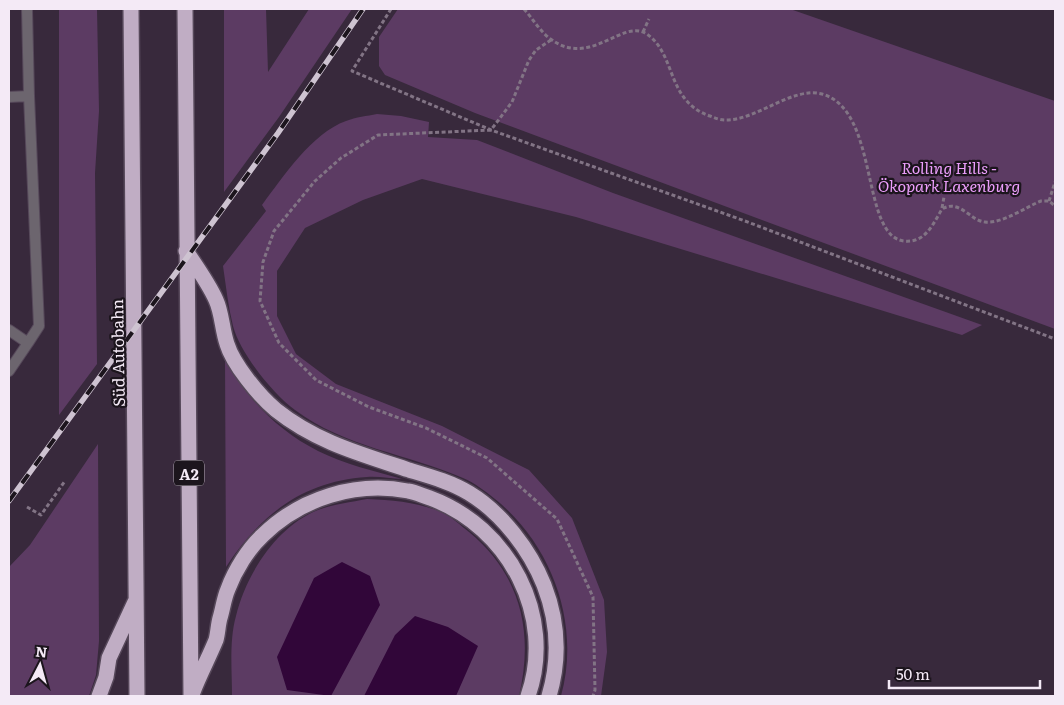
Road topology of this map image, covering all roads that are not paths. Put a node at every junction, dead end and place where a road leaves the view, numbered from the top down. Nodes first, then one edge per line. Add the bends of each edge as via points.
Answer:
1 (27, 9) edge
2 (131, 9) edge
3 (185, 9) edge
4 (9, 96) edge
5 (30, 96) junction
6 (186, 251) junction
7 (9, 330) edge
8 (28, 343) junction
9 (9, 371) edge
10 (137, 598) junction
11 (99, 696) edge
12 (137, 696) edge
13 (191, 696) edge
14 (528, 696) edge
15 (549, 696) edge

1 - 5 lane
2 - 10 highway, Süd Autobahn
3 - 6 highway, A2
4 - 5 lane
5 - 8 lane via 39,326
6 - 13 highway, A2
6 - 15 highway via 216,300 227,346 255,389 274,409 323,440 469,493 512,532 539,573 554,618 555,667
7 - 8 lane
8 - 9 lane
10 - 11 highway via 109,658
10 - 12 highway, Süd Autobahn
13 - 14 highway via 217,638 228,588 244,558 261,536 283,517 309,503 338,493 371,488 409,491 447,505 473,521 509,559 530,602 534,623 536,663

